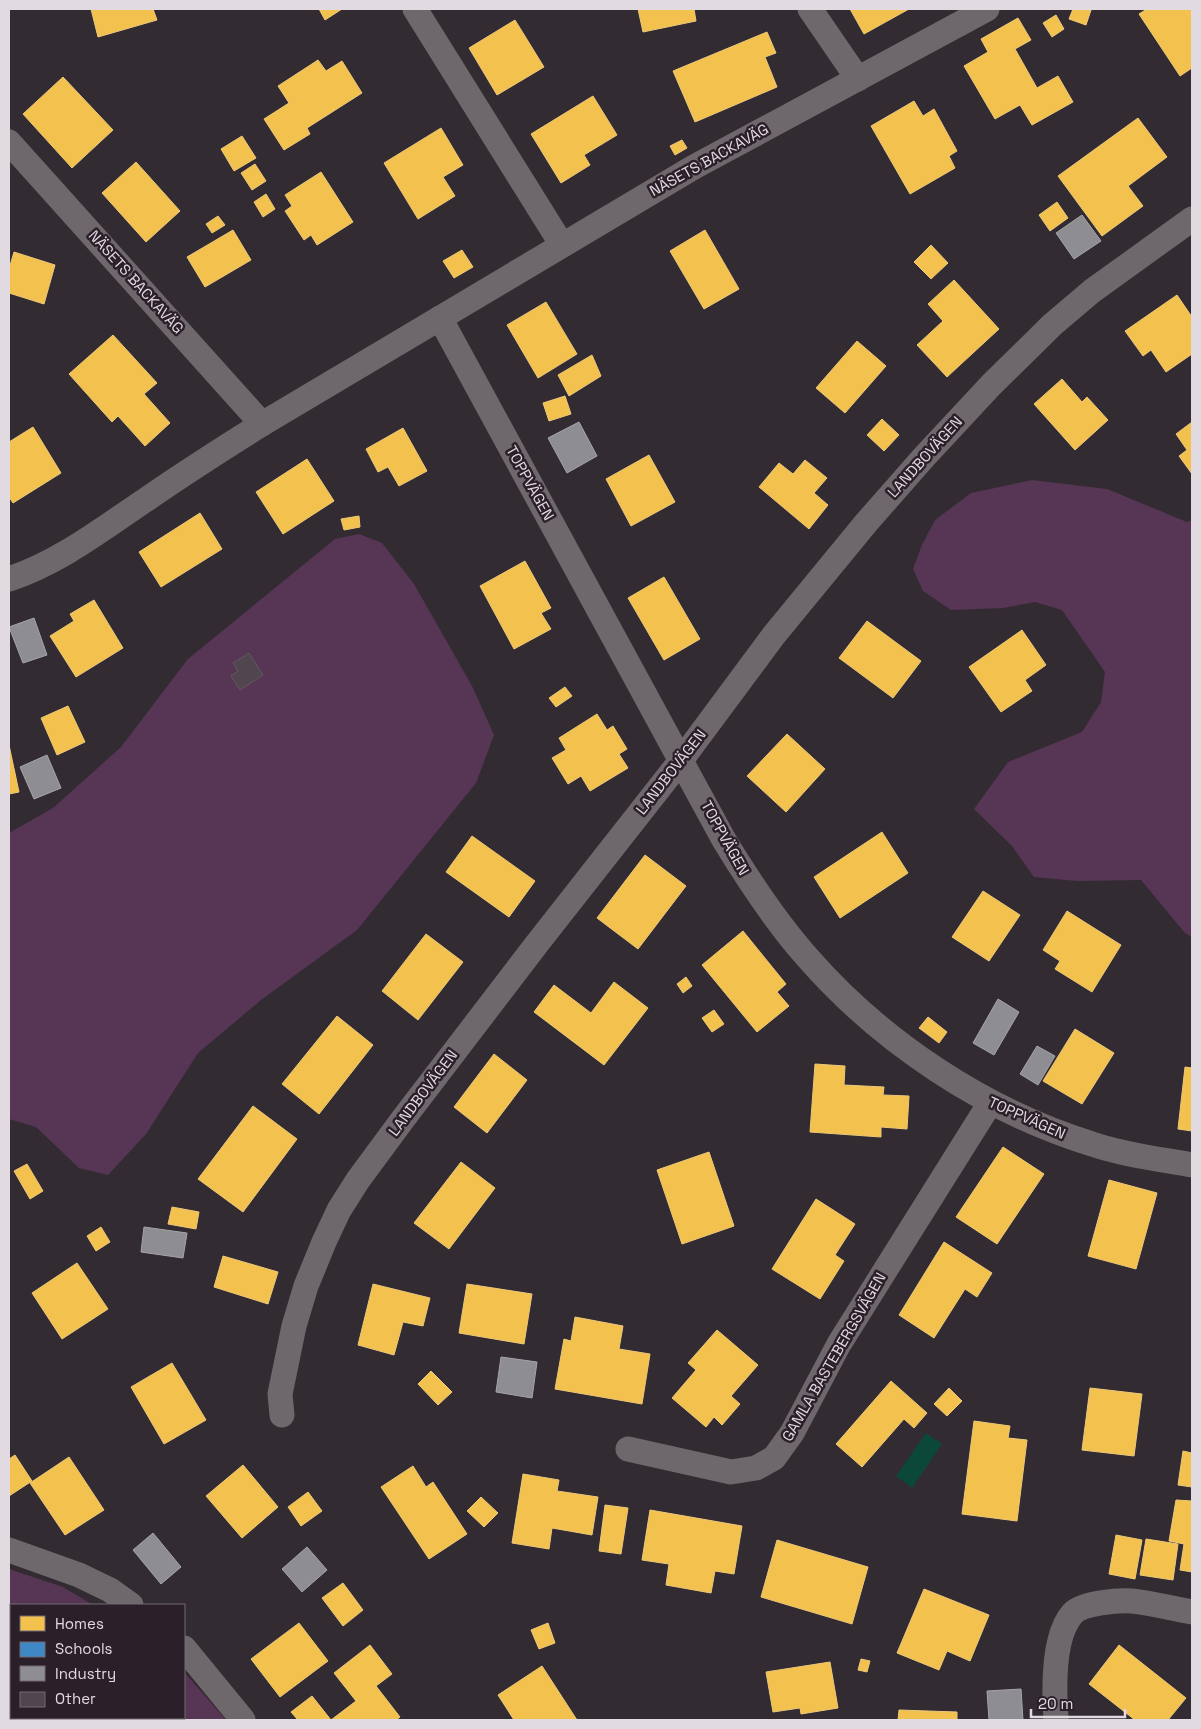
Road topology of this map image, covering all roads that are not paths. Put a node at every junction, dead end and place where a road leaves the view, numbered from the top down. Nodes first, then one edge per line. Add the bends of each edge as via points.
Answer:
1 (415, 9) edge
2 (810, 9) edge
3 (987, 9) edge
4 (858, 79) junction
5 (9, 142) edge
6 (1192, 219) edge
7 (562, 244) junction
8 (440, 318) junction
9 (262, 424) junction
10 (9, 579) edge
11 (682, 759) junction
12 (990, 1103) junction
13 (1192, 1165) edge
14 (282, 1415) dead end
15 (628, 1449) dead end
16 (9, 1550) edge
17 (131, 1604) edge
18 (1192, 1612) edge
19 (185, 1649) edge
20 (243, 1720) edge
21 (1056, 1720) edge

1 - 7 street
2 - 4 street
3 - 4 street, NÄSETS BACKAVÄG
4 - 7 street, NÄSETS BACKAVÄG via 694,167
5 - 9 street, NÄSETS BACKAVÄG
6 - 11 street, LANDBOVÄGEN via 1092,291 991,385 866,523 774,635
7 - 8 street, NÄSETS BACKAVÄG
8 - 9 street, NÄSETS BACKAVÄG
8 - 11 street, TOPPVÄGEN
9 - 10 street, NÄSETS BACKAVÄG via 56,560
11 - 12 street, TOPPVÄGEN via 750,884 807,957 855,1006 906,1047
11 - 14 street, LANDBOVÄGEN via 403,1119 339,1210 306,1286 294,1326 280,1394
12 - 13 street, TOPPVÄGEN via 1093,1145
12 - 15 street, GAMLA BASTEBERGSVÄGEN via 844,1336 792,1433 774,1458 756,1468 731,1472
16 - 17 street via 79,1575
18 - 21 street via 1132,1601 1100,1604 1074,1612 1066,1624 1058,1651 1054,1684
19 - 20 street

